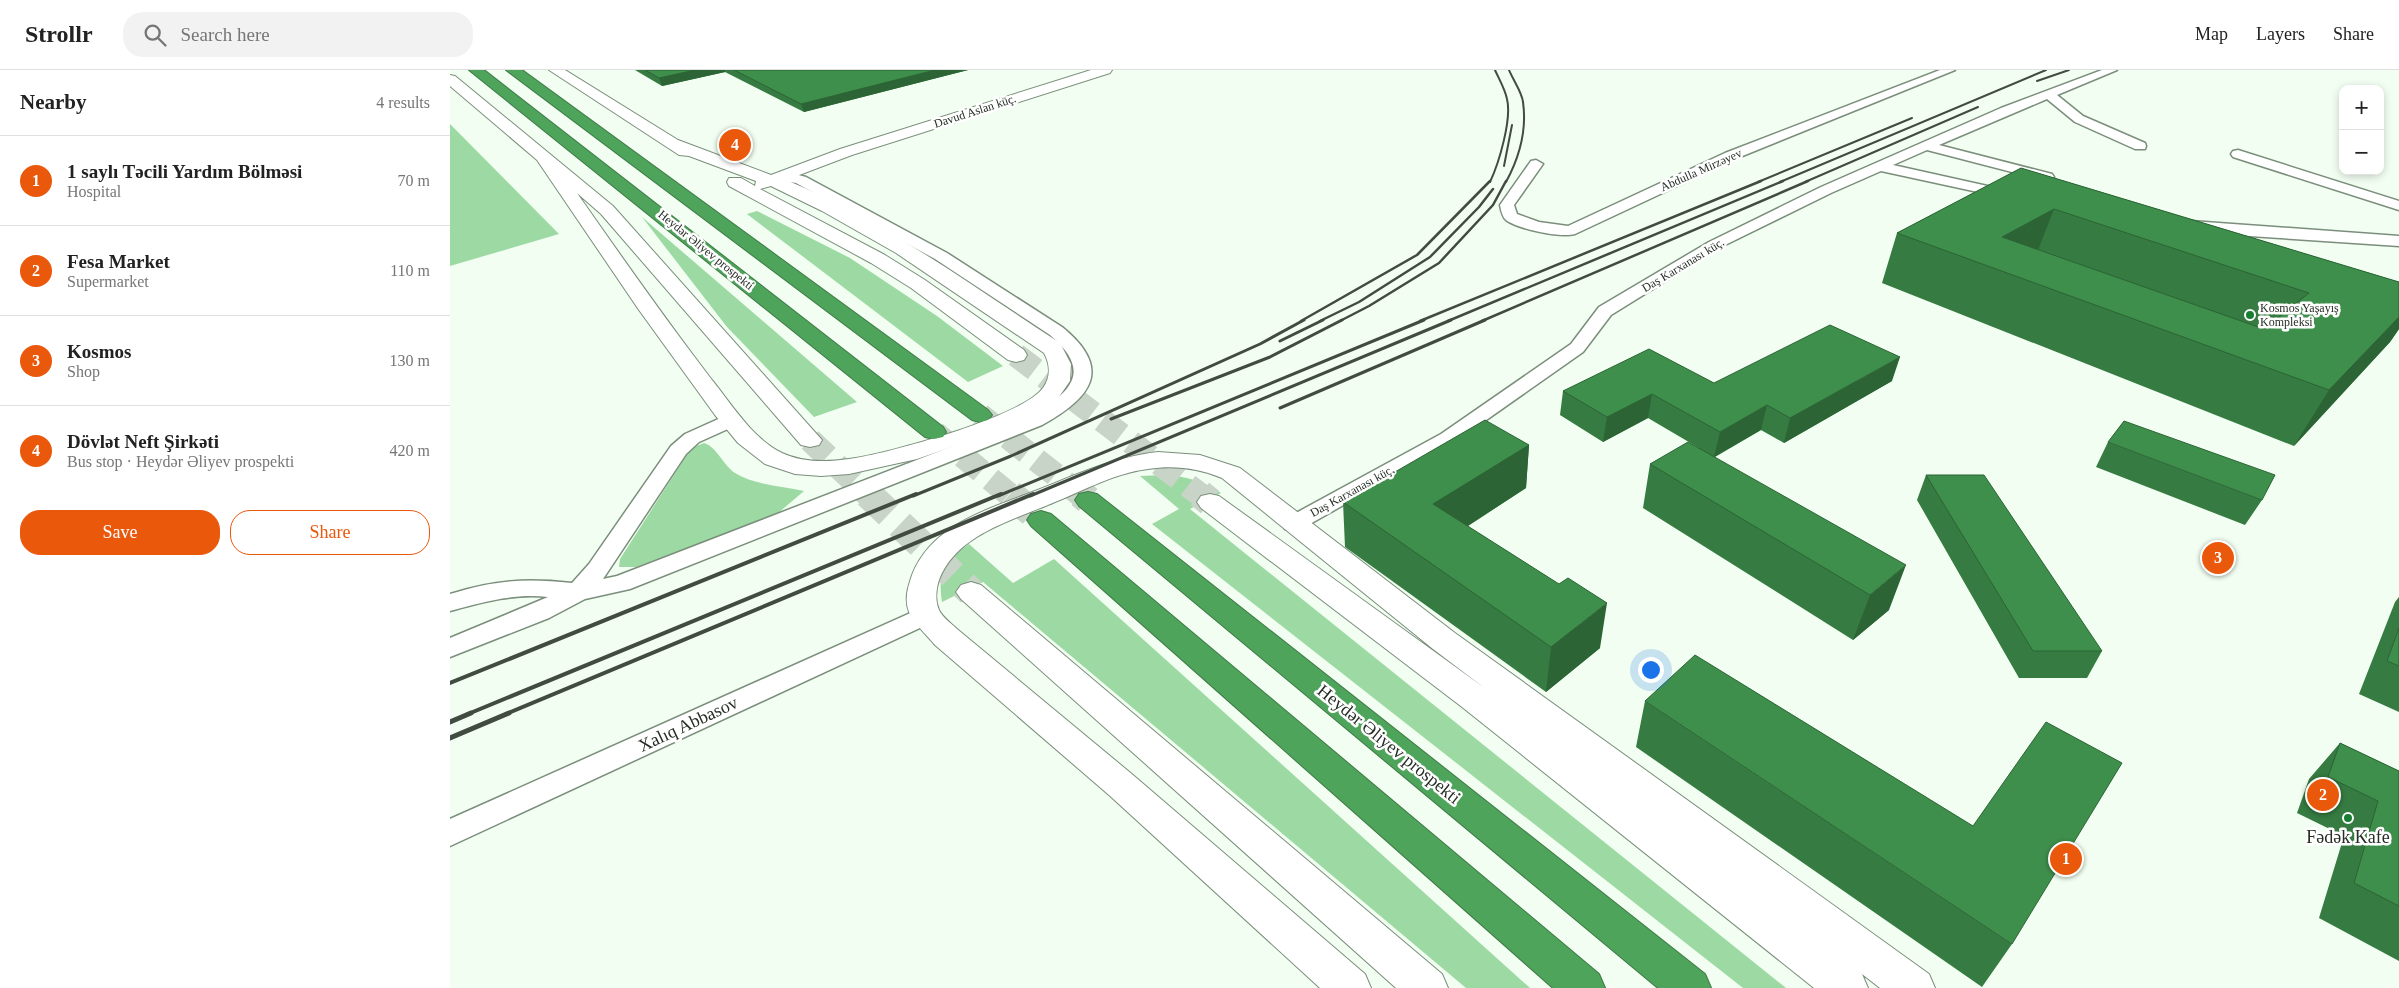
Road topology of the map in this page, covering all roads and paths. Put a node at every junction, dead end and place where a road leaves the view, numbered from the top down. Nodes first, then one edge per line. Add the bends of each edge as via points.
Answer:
1 (476, 70) edge
2 (513, 70) edge
3 (556, 70) edge
4 (1105, 70) edge
5 (1950, 70) edge
6 (2112, 70) edge
7 (450, 78) edge
8 (2050, 95) junction
9 (458, 108) dead end
10 (489, 112) junction
11 (670, 143) junction
12 (1927, 146) junction
13 (2140, 146) dead end
14 (846, 152) junction
15 (2238, 154) dead end
16 (545, 160) junction
17 (1536, 164) dead end
18 (1882, 167) junction
19 (2057, 180) edge
20 (771, 190) junction
21 (2022, 197) edge
22 (2399, 206) edge
23 (2180, 223) edge
24 (2399, 241) edge
25 (1016, 354) tunnel mouth
26 (980, 416) tunnel mouth
27 (732, 420) junction
28 (934, 432) tunnel mouth
29 (810, 440) tunnel mouth
30 (1088, 500) tunnel mouth
31 (1210, 502) tunnel mouth
32 (1041, 520) tunnel mouth
33 (1293, 524) junction
34 (578, 592) junction
35 (971, 592) tunnel mouth
36 (450, 604) edge
37 (926, 616) junction
38 (450, 648) edge
39 (450, 833) edge
40 (1350, 988) edge
41 (1427, 988) edge
42 (1584, 988) edge
43 (1690, 988) edge
44 (1847, 988) edge
45 (1914, 988) edge

1 - 28 highway, Heydər Əliyev prospekti
2 - 26 highway, Heydər Əliyev prospekti
3 - 11 main road
4 - 14 main road, Davud Aslan küç.
5 - 17 street, Abdulla Mirzəyev via 1730,156 1570,231 1525,224 1510,216 1507,205
6 - 8 street, Daş Karxanası küç.
7 - 10 main road
8 - 12 street, Daş Karxanası küç.
8 - 13 street via 2079,119
9 - 10 main road
10 - 16 main road
11 - 14 main road via 764,167 792,165
11 - 20 main road
12 - 18 street, Daş Karxanası küç.
12 - 19 street
14 - 20 main road
15 - 22 street
16 - 27 main road via 682,356
16 - 29 main road via 607,210
18 - 21 street
18 - 33 street, Daş Karxanası küç. via 1826,190 1705,250 1605,311 1577,348 1448,438
20 - 25 main road via 918,284
20 - 27 main road via 797,191 903,249 1052,348 1059,357 1060,379 1051,393 1025,412 922,451 852,466 799,466 776,460 758,448
20 - 34 street via 791,177 801,180 941,256 1071,341 1083,359 1084,377 1063,404 1035,420 640,576 604,588
23 - 24 street via 2234,230
27 - 34 street via 692,438 678,450 597,570
30 - 43 highway, Heydər Əliyev prospekti
31 - 44 main road via 1474,698
32 - 42 highway
33 - 37 main road via 1245,483 1216,466 1185,459 1136,462 976,526 949,543 926,576 922,602
33 - 45 main road via 1550,721
34 - 36 street via 532,587 480,593
34 - 38 street via 540,612
35 - 41 main road
37 - 39 street, Xalıq Abbasov
37 - 40 main road via 946,637 1121,785

